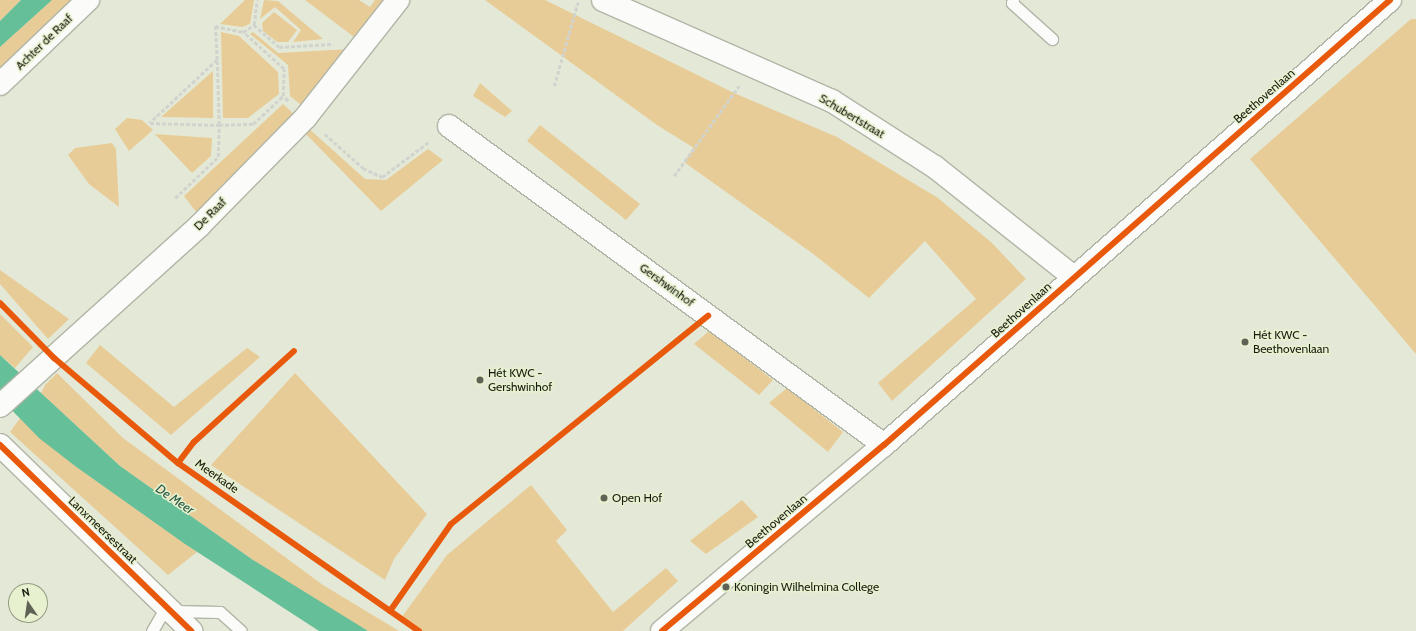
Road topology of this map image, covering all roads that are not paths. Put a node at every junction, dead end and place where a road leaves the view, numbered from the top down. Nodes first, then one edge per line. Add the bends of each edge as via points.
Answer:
1 (88, 0) edge
2 (398, 0) edge
3 (603, 0) edge
4 (1013, 0) edge
5 (1390, 0) edge
6 (1052, 39) dead end
7 (0, 84) edge
8 (449, 126) dead end
9 (1074, 277) junction
10 (1, 405) edge
11 (0, 445) edge
12 (884, 445) junction
13 (168, 609) junction
14 (152, 631) edge
15 (191, 631) edge
16 (240, 631) edge
17 (662, 631) edge

1 - 7 street, Achter de Raaf
2 - 10 street, De Raaf via 301,123 200,225
3 - 9 street, Schubertstraat via 832,101 935,167
4 - 6 lane via 1012,3
5 - 9 street, Beethovenlaan
8 - 12 street, Gershwinhof
9 - 12 street, Beethovenlaan
11 - 13 street, Lanxmeersestraat
12 - 17 street, Beethovenlaan
13 - 14 lane
13 - 15 street, Lanxmeersestraat
13 - 16 lane via 220,612

